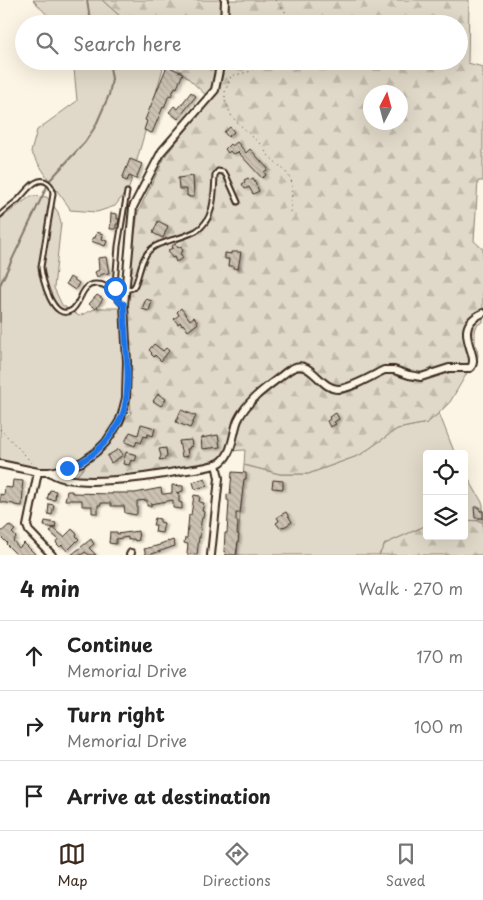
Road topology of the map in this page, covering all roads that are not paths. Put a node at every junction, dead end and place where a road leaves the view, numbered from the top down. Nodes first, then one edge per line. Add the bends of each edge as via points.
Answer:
1 (225, 0) edge
2 (224, 15) edge
3 (219, 70) edge
4 (127, 192) dead end
5 (238, 202) dead end
6 (0, 215) edge
7 (125, 290) junction
8 (112, 292) junction
9 (124, 304) junction
10 (483, 313) edge
11 (475, 341) dead end
12 (480, 358) dead end
13 (0, 464) edge
14 (216, 464) junction
15 (75, 465) junction
16 (38, 472) junction
17 (50, 472) junction
18 (75, 479) junction
19 (52, 555) edge
20 (211, 555) edge

1 - 2 street
3 - 7 street via 215,90 162,151 133,207
4 - 8 lane
5 - 7 lane via 226,175 216,172 212,206 205,223 192,232 150,249 135,285
6 - 8 lane via 34,183 47,182 53,194 41,267 54,305 60,311 70,311 91,285 102,285
7 - 9 street
8 - 9 lane
9 - 15 street via 127,362 122,414 106,442
10 - 11 street via 471,322 470,330
12 - 14 street via 474,367 449,368 421,376 384,370 338,389 326,386 309,369 292,368 246,406 226,456
13 - 16 street
14 - 18 street via 125,480
14 - 20 street via 219,478
15 - 17 street
15 - 18 street via 71,472
16 - 17 street
16 - 19 street via 27,526
17 - 18 street via 55,476

